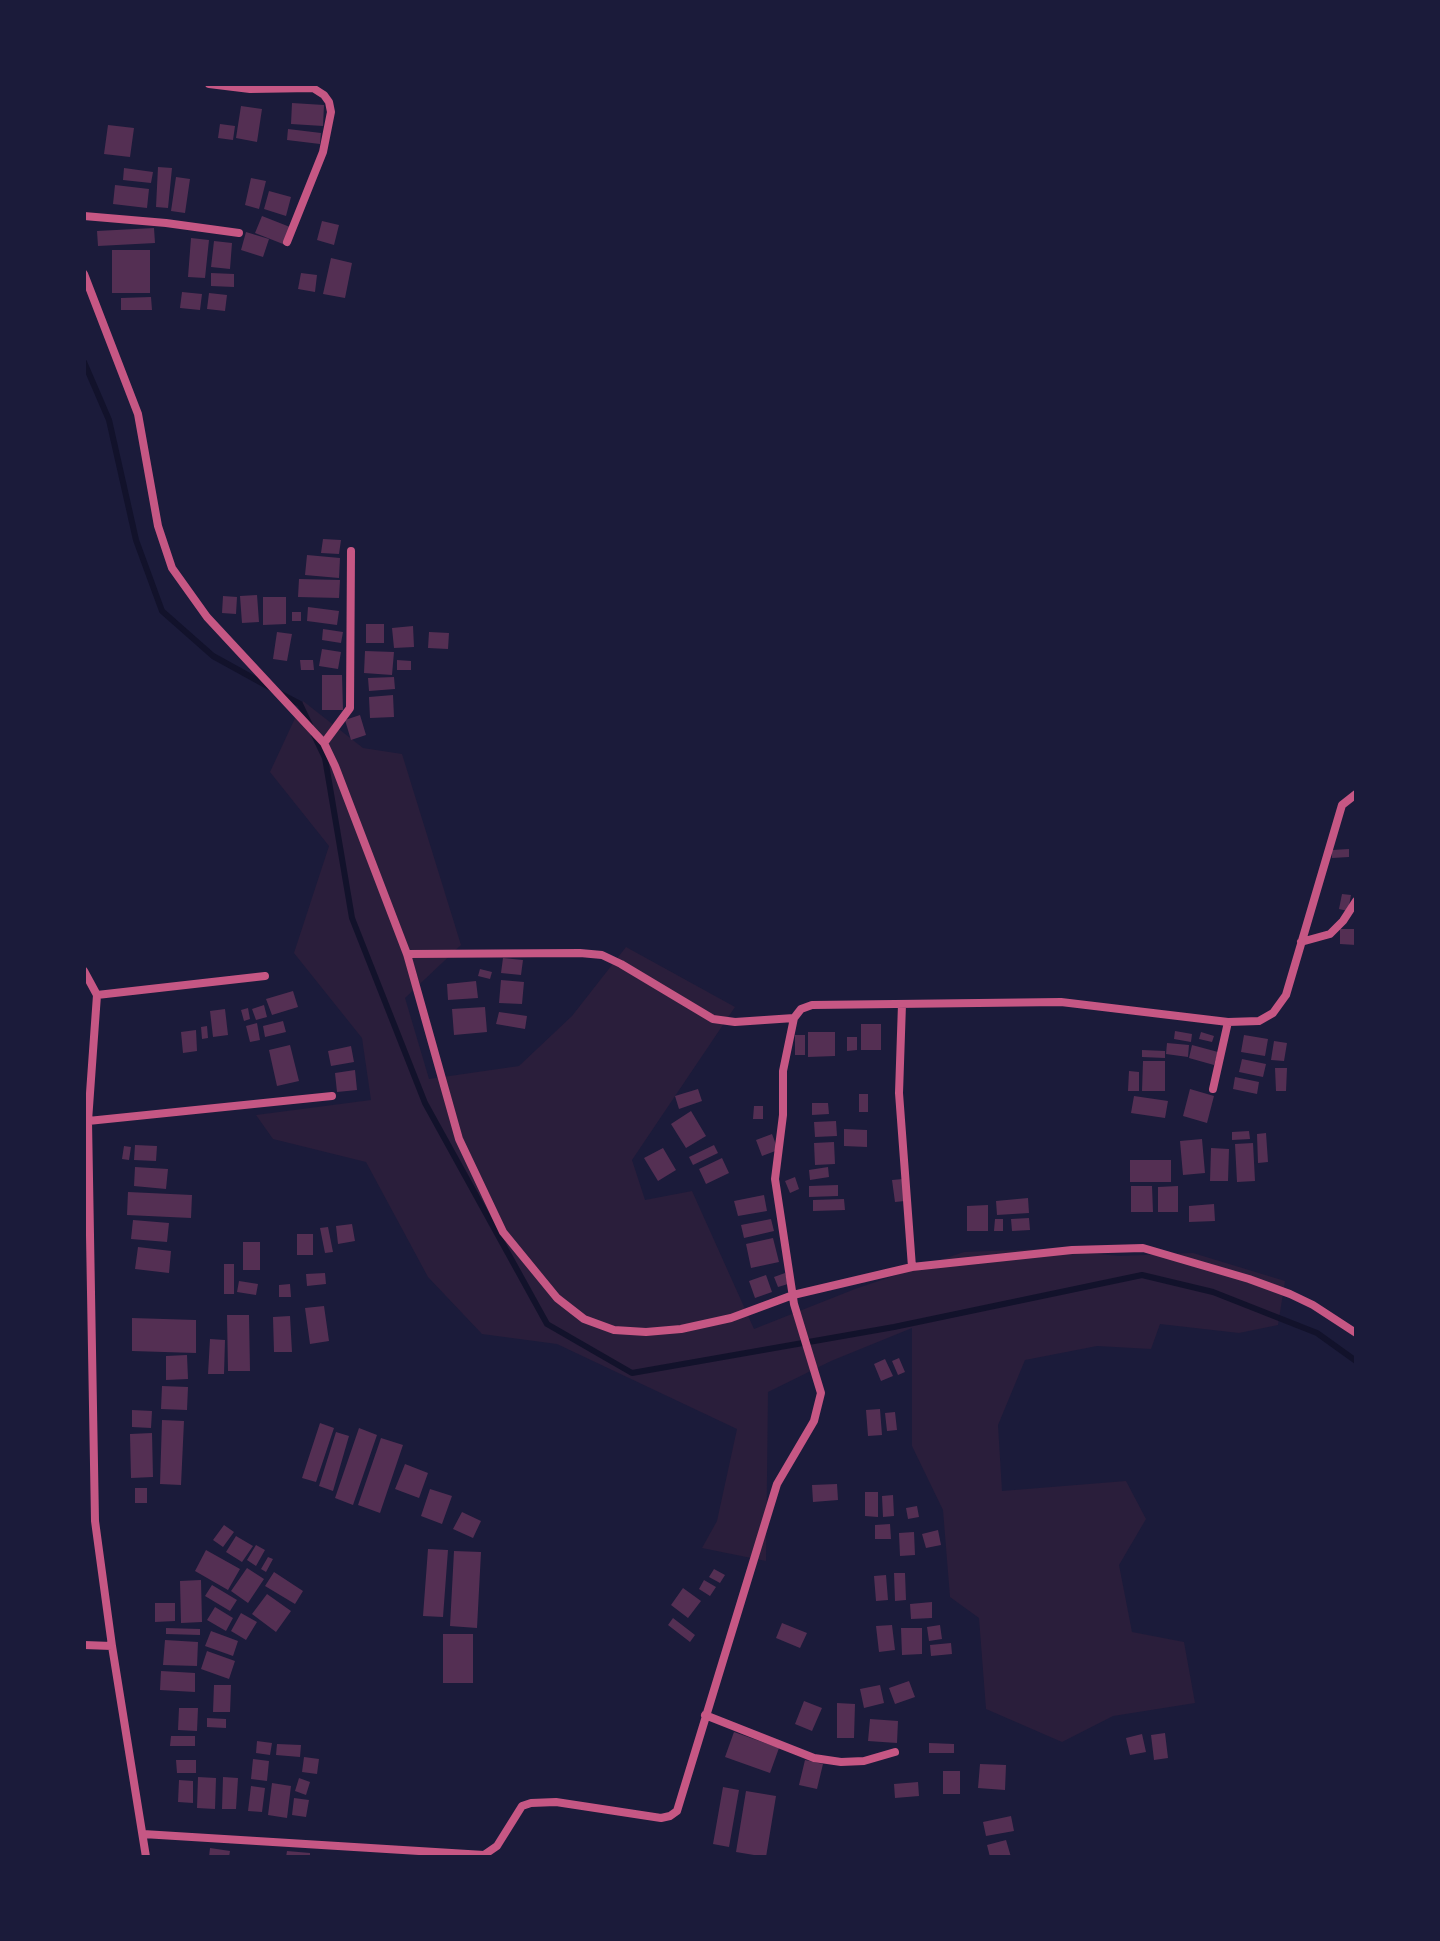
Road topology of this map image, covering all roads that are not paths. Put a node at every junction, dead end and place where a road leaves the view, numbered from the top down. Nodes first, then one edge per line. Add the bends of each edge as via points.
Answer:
1 (209, 84) edge
2 (84, 216) edge
3 (239, 233) dead end
4 (287, 242) dead end
5 (84, 274) edge
6 (351, 551) dead end
7 (324, 743) junction
8 (1356, 794) edge
9 (1356, 901) edge
10 (1301, 942) junction
11 (407, 954) junction
12 (84, 971) edge
13 (265, 976) dead end
14 (97, 995) junction
15 (902, 1004) junction
16 (794, 1018) junction
17 (1228, 1022) junction
18 (1213, 1089) dead end
19 (332, 1096) dead end
20 (88, 1121) junction
21 (912, 1267) junction
22 (793, 1299) junction
23 (1356, 1333) edge
24 (84, 1645) edge
25 (112, 1646) junction
26 (705, 1715) junction
27 (895, 1752) dead end
28 (143, 1834) junction
29 (146, 1857) edge

1 - 4 street via 313,88 329,102 323,152
2 - 3 street
5 - 7 street via 138,414 158,526 172,568 207,617
6 - 7 street via 350,708
7 - 11 street
8 - 10 street via 1342,805
9 - 10 street via 1330,934
10 - 17 street via 1286,995 1273,1013 1259,1021
11 - 16 street via 602,955 713,1019
11 - 22 street via 459,1139 503,1232 557,1298 584,1319 614,1330 646,1332 731,1318
12 - 14 street
13 - 14 street
14 - 20 street
15 - 16 street via 812,1005
15 - 17 street via 1061,1002
15 - 21 street via 899,1093
16 - 22 street via 783,1071 775,1179
17 - 18 street
19 - 20 street
20 - 25 street via 94,1491
21 - 22 street
21 - 23 street via 1143,1248 1290,1294
22 - 26 street via 821,1393 814,1421 777,1484
24 - 25 street
25 - 28 street
26 - 27 street via 814,1758 864,1761
26 - 28 street via 677,1811 661,1818 531,1803 522,1806 497,1846 484,1855
28 - 29 street

